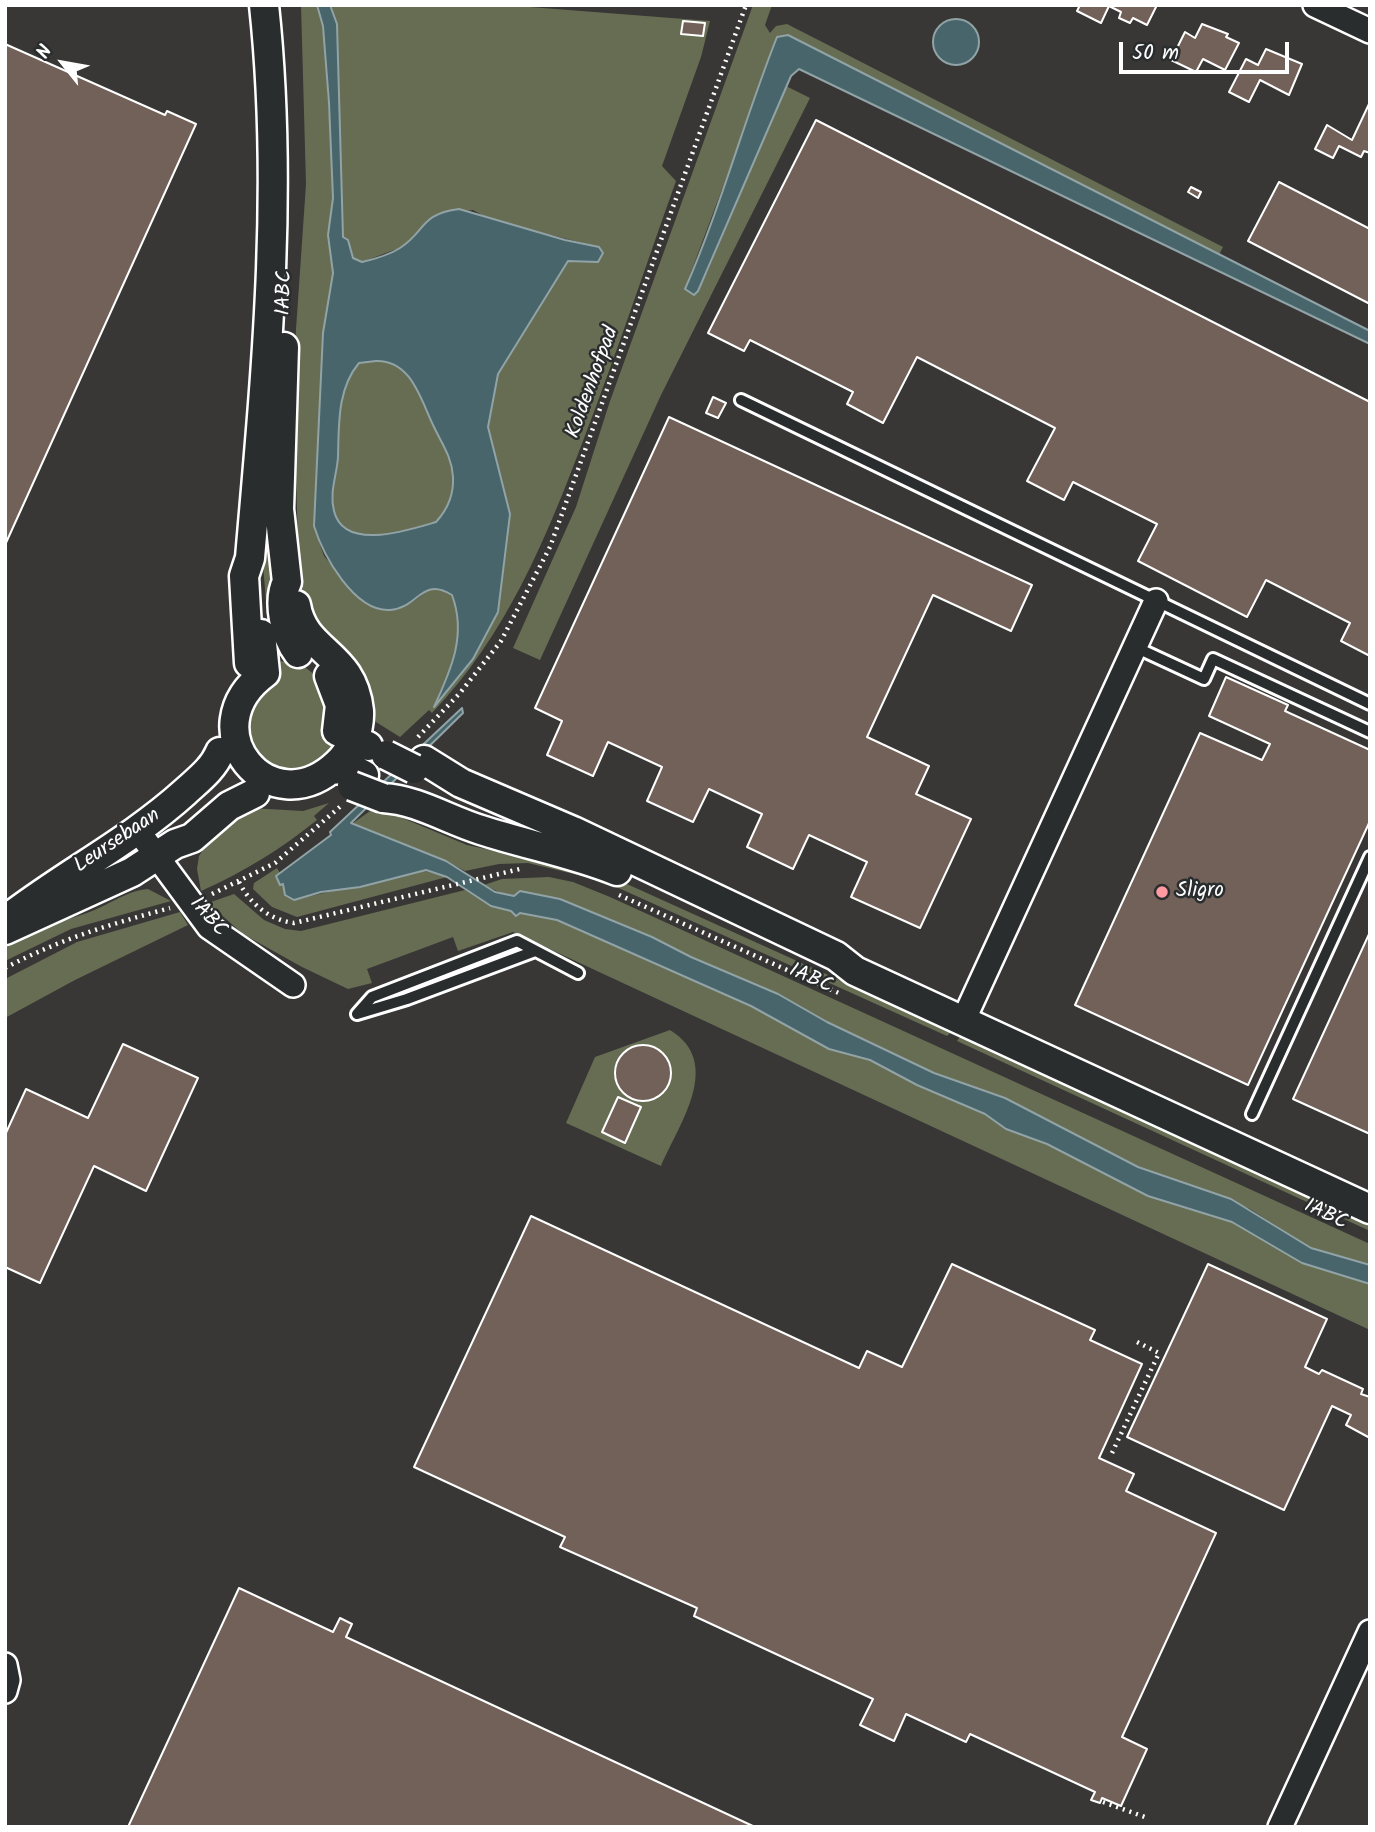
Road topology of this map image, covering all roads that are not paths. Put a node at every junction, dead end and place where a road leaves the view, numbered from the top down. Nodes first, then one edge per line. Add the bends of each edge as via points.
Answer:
1 (264, 5) edge
2 (279, 5) edge
3 (1315, 5) edge
4 (1370, 31) edge
5 (741, 400) dead end
6 (1156, 601) junction
7 (303, 645) junction
8 (1135, 647) junction
9 (256, 659) junction
10 (1370, 704) edge
11 (356, 732) junction
12 (1370, 732) edge
13 (220, 752) junction
14 (248, 780) junction
15 (344, 786) junction
16 (139, 832) junction
17 (166, 850) junction
18 (1370, 857) edge
19 (5, 920) edge
20 (5, 930) edge
21 (578, 973) dead end
22 (852, 984) junction
23 (293, 985) dead end
24 (357, 1014) dead end
25 (963, 1021) junction
26 (1252, 1114) dead end
27 (1370, 1209) edge
28 (1370, 1632) edge
29 (5, 1665) edge
30 (5, 1691) edge
31 (1280, 1827) edge

1 - 9 street, IABC via 274,211 271,302 250,558 243,576
2 - 7 street, IABC via 289,171 279,487 287,582 282,591 290,643
3 - 4 street
5 - 6 lane
6 - 8 street
6 - 10 lane
7 - 9 street
7 - 11 street via 334,682 340,705 337,731
8 - 12 lane via 1204,679 1213,659
8 - 25 street
9 - 13 street via 228,684 215,729
9 - 14 street via 265,673 247,688 234,717 233,735
11 - 15 street
11 - 22 street, IABC via 407,754 443,783 461,783 573,831 836,956
13 - 14 street
13 - 16 street, Leursebaan via 203,775
14 - 15 street
14 - 17 street, Leursebaan via 184,829
15 - 22 street, IABC via 394,795 478,829 587,859 833,967
16 - 17 street, IABC
16 - 19 street, Leursebaan
17 - 20 street, Leursebaan via 104,887
17 - 23 street, IABC via 209,927
18 - 26 lane
21 - 24 lane via 517,942 372,997
22 - 25 street, IABC
25 - 27 street, IABC
28 - 31 street
29 - 30 street

